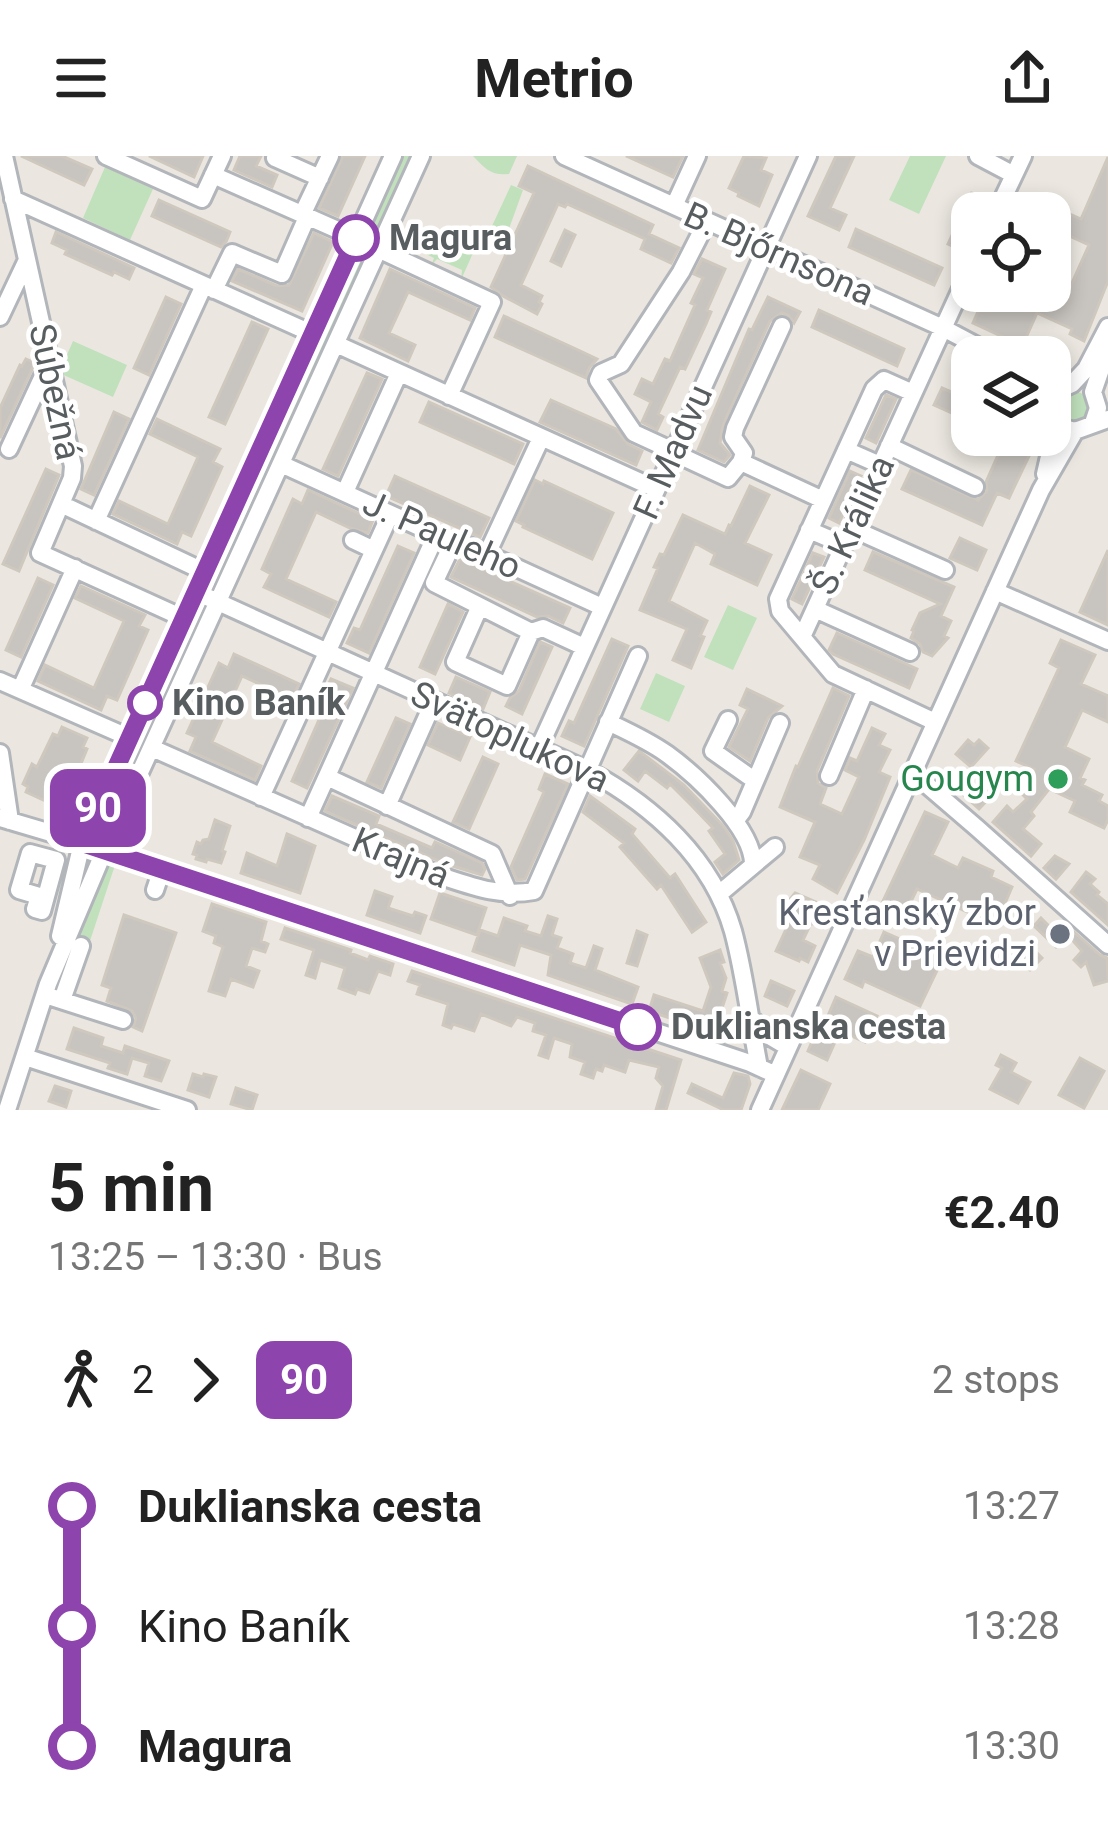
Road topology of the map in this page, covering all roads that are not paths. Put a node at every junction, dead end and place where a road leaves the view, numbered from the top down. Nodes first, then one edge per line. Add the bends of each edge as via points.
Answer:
1 (1, 156) edge
2 (106, 156) edge
3 (222, 156) edge
4 (277, 156) edge
5 (330, 156) edge
6 (393, 156) edge
7 (422, 156) edge
8 (564, 156) edge
9 (698, 156) edge
10 (808, 156) edge
11 (978, 156) edge
12 (1023, 156) edge
13 (213, 175) junction
14 (1014, 175) junction
15 (320, 178) junction
16 (1006, 192) edge
17 (13, 199) junction
18 (674, 206) junction
19 (304, 216) junction
20 (706, 220) junction
21 (356, 238) junction
22 (766, 248) junction
23 (379, 249) junction
24 (27, 260) junction
25 (209, 287) junction
26 (951, 311) edge
27 (0, 317) edge
28 (782, 326) dead end
29 (1108, 327) edge
30 (943, 328) junction
31 (313, 334) junction
32 (957, 336) edge
33 (336, 344) junction
34 (1106, 354) edge
35 (50, 362) junction
36 (400, 373) junction
37 (1108, 377) edge
38 (1071, 380) edge
39 (1071, 386) edge
40 (913, 393) junction
41 (449, 396) junction
42 (1099, 397) edge
43 (1100, 421) edge
44 (1071, 430) edge
45 (1075, 431) junction
46 (541, 438) junction
47 (889, 446) junction
48 (9, 449) dead end
49 (846, 450) junction
50 (673, 452) junction
51 (1047, 456) edge
52 (741, 462) junction
53 (281, 464) junction
54 (880, 465) junction
55 (975, 487) dead end
56 (656, 489) junction
57 (1041, 490) junction
58 (345, 492) junction
59 (823, 500) junction
60 (61, 504) junction
61 (390, 514) junction
62 (96, 520) junction
63 (809, 530) junction
64 (848, 537) junction
65 (444, 539) junction
66 (352, 541) dead end
67 (374, 550) junction
68 (487, 554) junction
69 (75, 568) junction
70 (945, 570) dead end
71 (205, 572) junction
72 (995, 590) junction
73 (196, 592) junction
74 (218, 602) junction
75 (602, 607) junction
76 (479, 608) junction
77 (814, 609) junction
78 (183, 618) junction
79 (531, 632) junction
80 (802, 637) junction
81 (1108, 641) edge
82 (584, 647) junction
83 (326, 652) junction
84 (910, 652) dead end
85 (638, 656) dead end
86 (374, 673) junction
87 (0, 681) edge
88 (21, 688) junction
89 (866, 689) junction
90 (434, 701) junction
91 (728, 720) dead end
92 (608, 722) junction
93 (935, 722) junction
94 (780, 723) dead end
95 (130, 738) junction
96 (152, 748) junction
97 (539, 748) junction
98 (0, 753) edge
99 (589, 771) junction
100 (911, 775) junction
101 (829, 776) dead end
102 (327, 777) junction
103 (754, 780) junction
104 (261, 797) junction
105 (387, 806) junction
106 (308, 818) junction
107 (5, 820) edge
108 (736, 820) junction
109 (82, 843) junction
110 (775, 848) dead end
111 (105, 849) junction
112 (754, 865) junction
113 (162, 869) junction
114 (155, 890) dead end
115 (718, 894) junction
116 (510, 896) junction
117 (1108, 945) edge
118 (81, 946) dead end
119 (52, 993) junction
120 (749, 1016) junction
121 (123, 1020) dead end
122 (788, 1047) junction
123 (25, 1057) junction
124 (768, 1071) junction
125 (7, 1110) edge
126 (187, 1110) edge
127 (760, 1110) edge

1 - 17 street, Súbežná
2 - 13 street via 202,199
3 - 13 street
4 - 15 street
5 - 15 street
6 - 21 street
7 - 23 street
8 - 18 street, B. Bjőrnsona
9 - 18 street
10 - 22 street, F. Madvu
11 - 14 street
12 - 14 street
13 - 19 street
14 - 16 street
15 - 19 street
17 - 24 street, Súbežná
17 - 25 street
18 - 20 street, B. Bjőrnsona
19 - 21 street
19 - 25 street via 282,274 232,253
20 - 22 street, B. Bjőrnsona
20 - 50 street via 621,364 598,380 634,433
21 - 31 street
22 - 30 street, B. Bjőrnsona
22 - 50 street, F. Madvu
23 - 33 street
23 - 41 street via 492,302
24 - 27 street
24 - 35 street, Súbežná
25 - 31 street
25 - 62 street
26 - 30 street, Š. Králika
28 - 52 street via 735,428
29 - 38 street via 1086,369
30 - 32 street, B. Bjőrnsona
30 - 40 street, Š. Králika
31 - 71 street
33 - 36 street
33 - 53 street
34 - 37 street
34 - 42 street
35 - 48 street
35 - 60 street, Súbežná via 73,466
36 - 41 street
36 - 58 street
39 - 42 street
40 - 47 street, Š. Králika
40 - 49 street via 884,380
41 - 46 street
42 - 43 street
43 - 45 street
44 - 45 street
45 - 57 street
46 - 56 street
46 - 68 street
47 - 54 street, Š. Králika
47 - 55 street
49 - 54 street
49 - 59 street
50 - 52 street via 728,478
50 - 56 street, F. Madvu
51 - 57 street
52 - 59 street
53 - 58 street, J. Pauleho
53 - 74 street
54 - 64 street, Š. Králika
56 - 75 street, F. Madvu
57 - 72 street
58 - 61 street, J. Pauleho
59 - 63 street
60 - 62 street
60 - 69 street, Súbežná via 40,553
61 - 65 street, J. Pauleho
61 - 67 street
62 - 71 street
63 - 64 street
63 - 80 street via 778,599
64 - 70 street
64 - 77 street, Š. Králika
65 - 68 street, J. Pauleho
65 - 76 street via 434,584
65 - 86 street
66 - 67 street
67 - 83 street
68 - 75 street, J. Pauleho
69 - 78 street
69 - 88 street
71 - 73 street
72 - 81 street
72 - 93 street
73 - 74 street, Svätoplukova
73 - 78 street
74 - 83 street, Svätoplukova
74 - 96 street
75 - 82 street, F. Madvu
76 - 79 street
76 - 79 street via 454,662 507,686
77 - 80 street, Š. Králika
77 - 84 street
78 - 95 street
79 - 82 street via 543,628
80 - 89 street, Š. Králika via 833,674
82 - 97 street, F. Madvu
83 - 86 street, Svätoplukova
83 - 104 street
85 - 92 street
86 - 90 street, Svätoplukova
86 - 102 street
87 - 88 street
88 - 95 street
89 - 93 street, Š. Králika
89 - 101 street
90 - 97 street, Svätoplukova
90 - 105 street
91 - 103 street via 713,752
92 - 99 street
92 - 108 street via 672,758
93 - 100 street
94 - 103 street
95 - 109 street
96 - 104 street, Krajná
96 - 111 street
97 - 99 street, Svätoplukova
98 - 107 street
99 - 115 street, Svätoplukova via 665,823
99 - 116 street via 534,891
100 - 117 street
100 - 122 street
102 - 105 street
102 - 106 street
103 - 108 street
104 - 106 street, Krajná
105 - 116 street via 492,854
106 - 116 street, Krajná via 441,877
107 - 109 street
108 - 112 street
109 - 111 street
109 - 119 street
110 - 112 street
111 - 113 street
111 - 119 street
112 - 115 street
113 - 114 street
113 - 124 street
115 - 120 street, Svätoplukova
118 - 119 street
119 - 121 street
119 - 123 street
120 - 122 street
120 - 124 street, Svätoplukova
122 - 124 street
123 - 125 street
123 - 126 street
124 - 127 street

